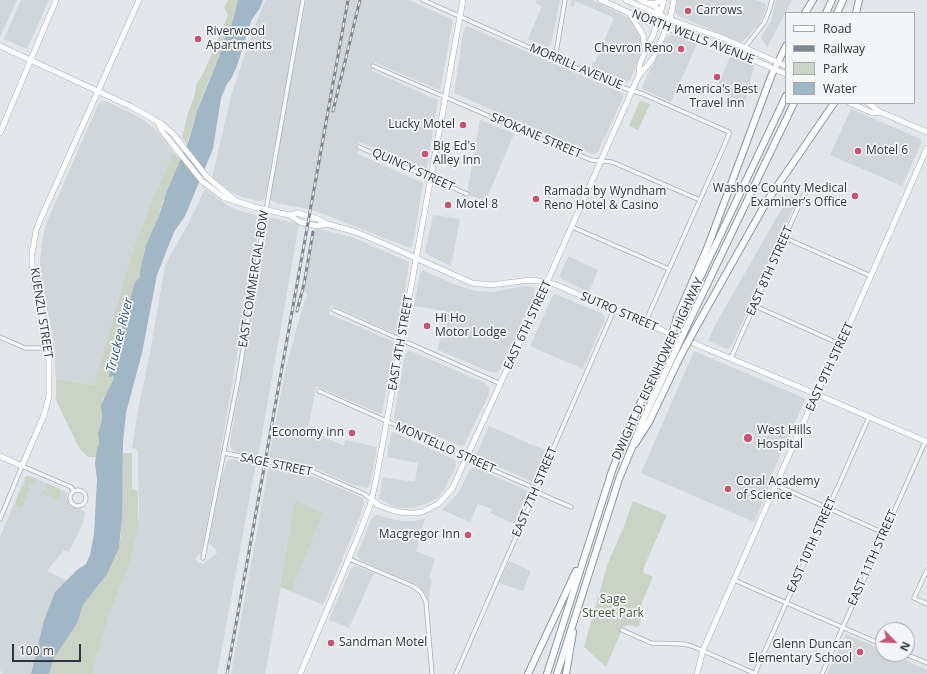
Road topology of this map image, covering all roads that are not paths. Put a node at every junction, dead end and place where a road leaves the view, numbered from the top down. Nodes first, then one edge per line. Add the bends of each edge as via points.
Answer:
1 (56, 0) edge
2 (139, 0) edge
3 (303, 0) edge
4 (423, 0) edge
5 (463, 0) edge
6 (565, 0) edge
7 (601, 0) edge
8 (626, 0) edge
9 (640, 0) edge
10 (660, 0) edge
11 (664, 0) edge
12 (674, 0) edge
13 (772, 0) edge
14 (813, 0) edge
15 (832, 0) edge
16 (843, 0) edge
17 (859, 0) edge
18 (646, 3) junction
19 (806, 12) edge
20 (826, 12) edge
21 (837, 12) edge
22 (856, 12) edge
23 (630, 13) junction
24 (660, 15) junction
25 (460, 16) junction
26 (670, 19) junction
27 (657, 25) junction
28 (667, 29) junction
29 (0, 46) edge
30 (745, 47) junction
31 (785, 48) edge
32 (644, 54) junction
33 (555, 58) junction
34 (30, 59) junction
35 (777, 62) junction
36 (373, 66) dead end
37 (785, 66) edge
38 (774, 69) junction
39 (785, 74) edge
40 (639, 75) junction
41 (632, 90) junction
42 (98, 91) junction
43 (446, 98) junction
44 (785, 98) edge
45 (794, 104) edge
46 (833, 104) edge
47 (852, 104) edge
48 (869, 104) edge
49 (880, 112) junction
50 (927, 132) edge
51 (0, 133) edge
52 (359, 147) dead end
53 (927, 148) edge
54 (601, 161) junction
55 (431, 179) junction
56 (813, 188) dead end
57 (467, 194) dead end
58 (700, 200) junction
59 (266, 210) junction
60 (572, 227) junction
61 (785, 238) junction
62 (416, 259) junction
63 (669, 269) junction
64 (871, 276) junction
65 (547, 282) junction
66 (755, 306) junction
67 (334, 310) dead end
68 (614, 310) junction
69 (679, 317) junction
70 (645, 323) junction
71 (0, 337) edge
72 (402, 341) junction
73 (840, 344) junction
74 (47, 348) junction
75 (677, 355) junction
76 (731, 358) junction
77 (501, 384) junction
78 (319, 391) dead end
79 (816, 394) junction
80 (869, 417) junction
81 (387, 422) junction
82 (926, 442) edge
83 (224, 453) junction
84 (0, 456) edge
85 (466, 457) junction
86 (22, 466) junction
87 (776, 485) junction
88 (536, 490) junction
89 (74, 491) junction
90 (371, 499) junction
91 (571, 507) dead end
92 (828, 508) junction
93 (0, 519) edge
94 (884, 533) junction
95 (587, 548) junction
96 (203, 558) dead end
97 (349, 559) junction
98 (927, 570) edge
99 (734, 580) junction
100 (786, 603) junction
101 (927, 604) edge
102 (574, 619) junction
103 (842, 628) junction
104 (622, 630) dead end
105 (875, 642) edge
106 (703, 650) junction
107 (915, 658) edge
108 (927, 663) edge
109 (300, 674) edge
110 (432, 674) edge
111 (456, 674) edge
112 (528, 674) edge
113 (547, 674) edge
114 (557, 674) edge
115 (566, 674) edge
116 (697, 674) edge
117 (756, 674) edge
118 (822, 674) edge

1 - 34 main road
2 - 42 main road, KUENZLI STREET
3 - 59 street, EAST COMMERCIAL ROW
4 - 25 street, MORRILL AVENUE
5 - 25 main road, EAST 4TH STREET
6 - 33 street
7 - 23 main road, NORTH WELLS AVENUE
8 - 24 main road, NORTH WELLS AVENUE
9 - 18 main road
10 - 18 main road via 657,3
11 - 24 main road, EAST 6TH STREET
12 - 26 main road, EAST 6TH STREET
13 - 30 street via 764,23
14 - 19 highway
15 - 20 highway
16 - 21 highway
17 - 22 highway
18 - 24 main road via 656,7
23 - 27 main road, NORTH WELLS AVENUE
23 - 32 main road via 643,34
24 - 26 main road, NORTH WELLS AVENUE
24 - 27 main road, EAST 6TH STREET
25 - 33 street, MORRILL AVENUE
25 - 43 main road, EAST 4TH STREET
26 - 28 main road, EAST 6TH STREET
26 - 30 main road, NORTH WELLS AVENUE
27 - 28 main road, NORTH WELLS AVENUE
27 - 32 main road, EAST 6TH STREET
28 - 38 main road, NORTH WELLS AVENUE via 724,47
28 - 40 main road, EAST 6TH STREET via 652,60
29 - 34 main road, SUTRO STREET
30 - 35 main road, NORTH WELLS AVENUE
31 - 35 highway
32 - 40 main road, EAST 6TH STREET
33 - 41 street, MORRILL AVENUE
34 - 42 main road, SUTRO STREET
34 - 51 main road
35 - 37 main road, NORTH WELLS AVENUE
35 - 38 highway
36 - 43 street, SPOKANE STREET
38 - 39 main road, NORTH WELLS AVENUE
38 - 69 highway
40 - 41 main road, EAST 6TH STREET
41 - 54 main road, EAST 6TH STREET
41 - 58 street, MORRILL AVENUE via 729,132
42 - 59 main road, SUTRO STREET via 157,121 202,181 223,197
42 - 74 main road, KUENZLI STREET via 40,220 34,242 34,282
43 - 54 street, SPOKANE STREET via 591,160
43 - 55 main road, EAST 4TH STREET
44 - 69 highway, DWIGHT D. EISENHOWER HIGHWAY
45 - 75 highway, DWIGHT D. EISENHOWER HIGHWAY, bridge via 689,322
46 - 75 highway, bridge via 767,200 695,329
47 - 49 main road via 873,113
48 - 49 main road
49 - 50 main road
52 - 55 street, QUINCY STREET
53 - 64 main road, EAST 9TH STREET
54 - 58 street, SPOKANE STREET via 612,162
54 - 60 main road, EAST 6TH STREET
55 - 57 street, QUINCY STREET
55 - 62 main road, EAST 4TH STREET
56 - 61 street, EAST 8TH STREET via 803,196
58 - 63 street
59 - 62 main road, SUTRO STREET via 289,215 300,222 317,226 327,224 356,232
59 - 83 street, EAST COMMERCIAL ROW
60 - 63 street
60 - 65 main road, EAST 6TH STREET
61 - 64 street
61 - 66 street, EAST 8TH STREET
62 - 65 main road, SUTRO STREET via 479,284 498,285 526,280
62 - 72 main road, EAST 4TH STREET
63 - 70 street
64 - 73 main road, EAST 9TH STREET
65 - 68 main road, SUTRO STREET
65 - 77 main road, EAST 6TH STREET
66 - 73 street
66 - 76 street, EAST 8TH STREET
67 - 72 street
68 - 70 main road, SUTRO STREET
68 - 88 street, EAST 7TH STREET
69 - 95 highway, DWIGHT D. EISENHOWER HIGHWAY, bridge via 620,449
70 - 76 main road, SUTRO STREET
71 - 74 street via 25,348
72 - 77 street
72 - 81 main road, EAST 4TH STREET
73 - 79 main road, EAST 9TH STREET
74 - 86 main road, KUENZLI STREET via 47,404
75 - 102 highway, DWIGHT D. EISENHOWER HIGHWAY via 644,418 629,454
76 - 79 main road, SUTRO STREET
77 - 85 main road, EAST 6TH STREET
78 - 81 street, MONTELLO STREET
79 - 80 main road, SUTRO STREET
79 - 87 main road, EAST 9TH STREET
80 - 82 main road, SUTRO STREET
80 - 92 street, EAST 10TH STREET
81 - 85 street, MONTELLO STREET
81 - 90 main road, EAST 4TH STREET
82 - 94 street, EAST 11TH STREET
83 - 90 street, SAGE STREET via 307,469
83 - 96 street, EAST COMMERCIAL ROW
84 - 86 main road
85 - 88 street, MONTELLO STREET
85 - 90 main road, EAST 6TH STREET via 448,494 431,508 416,513 402,513 378,505
86 - 89 street via 71,487
86 - 93 street, KUENZLI STREET
87 - 92 street
87 - 99 main road, EAST 9TH STREET
88 - 91 street, MONTELLO STREET
88 - 111 street, EAST 7TH STREET
89 - 89 street via 71,494 71,502 81,506 86,501 86,495 80,490
90 - 97 main road, EAST 4TH STREET
92 - 94 street
92 - 100 street, EAST 10TH STREET
94 - 103 street, EAST 11TH STREET
95 - 112 highway
95 - 113 highway, DWIGHT D. EISENHOWER HIGHWAY
97 - 109 main road, EAST 4TH STREET
97 - 110 street via 413,586 421,592 426,602
98 - 101 street via 914,598
99 - 100 street
99 - 106 main road, EAST 9TH STREET
100 - 103 street
100 - 117 street, EAST 10TH STREET
102 - 114 highway, DWIGHT D. EISENHOWER HIGHWAY
102 - 115 highway
103 - 105 street
103 - 118 street, EAST 11TH STREET
104 - 106 street via 651,643 683,644
106 - 116 main road, EAST 9TH STREET
106 - 117 street
107 - 108 street

